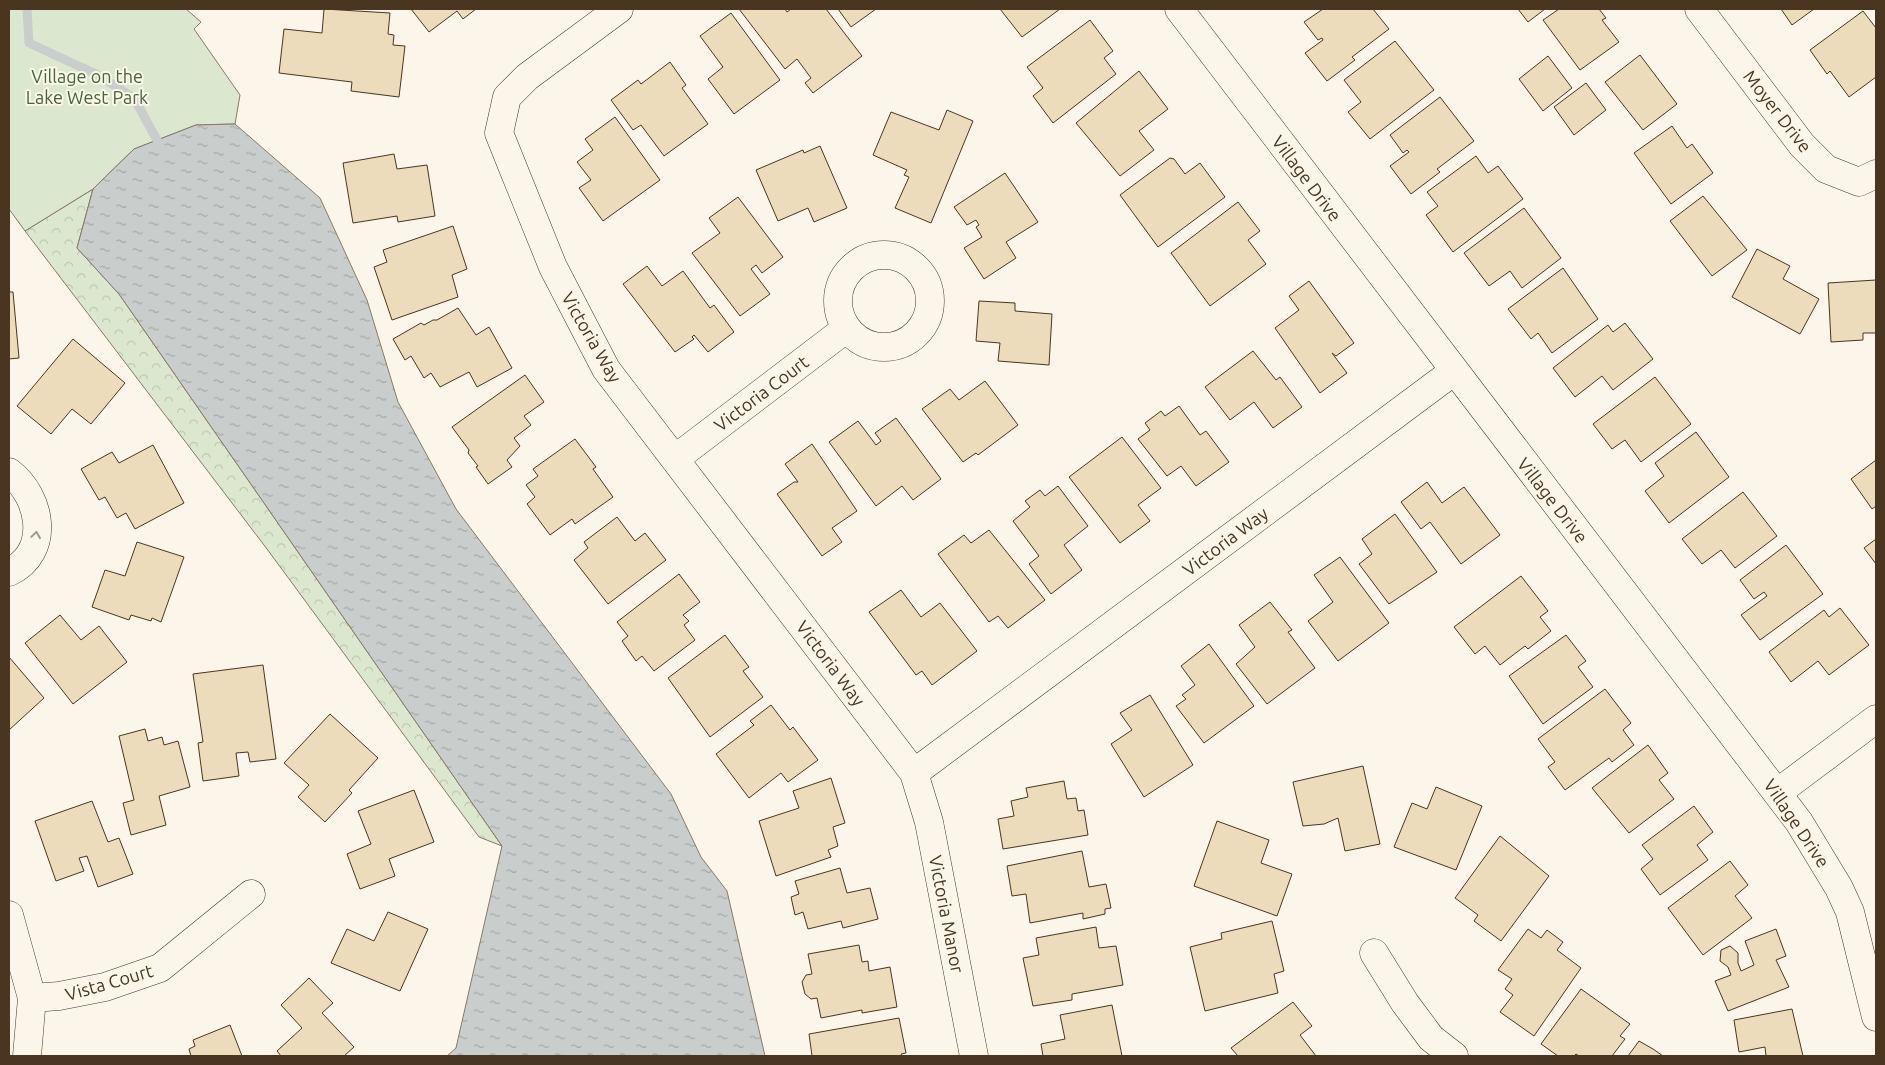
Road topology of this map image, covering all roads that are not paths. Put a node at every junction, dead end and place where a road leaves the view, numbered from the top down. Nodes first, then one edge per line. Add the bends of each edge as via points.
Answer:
1 (619, 9) edge
2 (1179, 9) edge
3 (1699, 9) edge
4 (1876, 174) edge
5 (847, 328) dead end
6 (1454, 371) junction
7 (676, 458) junction
8 (9, 472) edge
9 (9, 572) edge
10 (1876, 719) edge
11 (914, 772) junction
12 (1777, 793) junction
13 (251, 894) dead end
14 (9, 915) edge
15 (1374, 953) dead end
16 (32, 998) junction
17 (1876, 1017) edge
18 (27, 1056) edge
19 (974, 1056) edge
20 (1454, 1056) edge

1 - 7 street, Victoria Way via 527,77 507,97 499,133 553,267 606,369
2 - 6 street, Village Drive
3 - 4 street, Moyer Drive via 1802,145 1826,169 1858,182
5 - 7 street, Victoria Court
6 - 11 street, Victoria Way
6 - 12 street, Village Drive
7 - 11 street, Victoria Way
9 -> 8 street via 18,568 38,540 38,514 18,479
10 - 12 street
11 - 19 street, Victoria Manor via 929,822
12 - 17 street, Village Drive via 1799,822 1850,912
13 - 16 street, Vista Court via 160,968 105,987
14 - 16 street
15 - 20 street via 1431,1038
16 - 18 street

